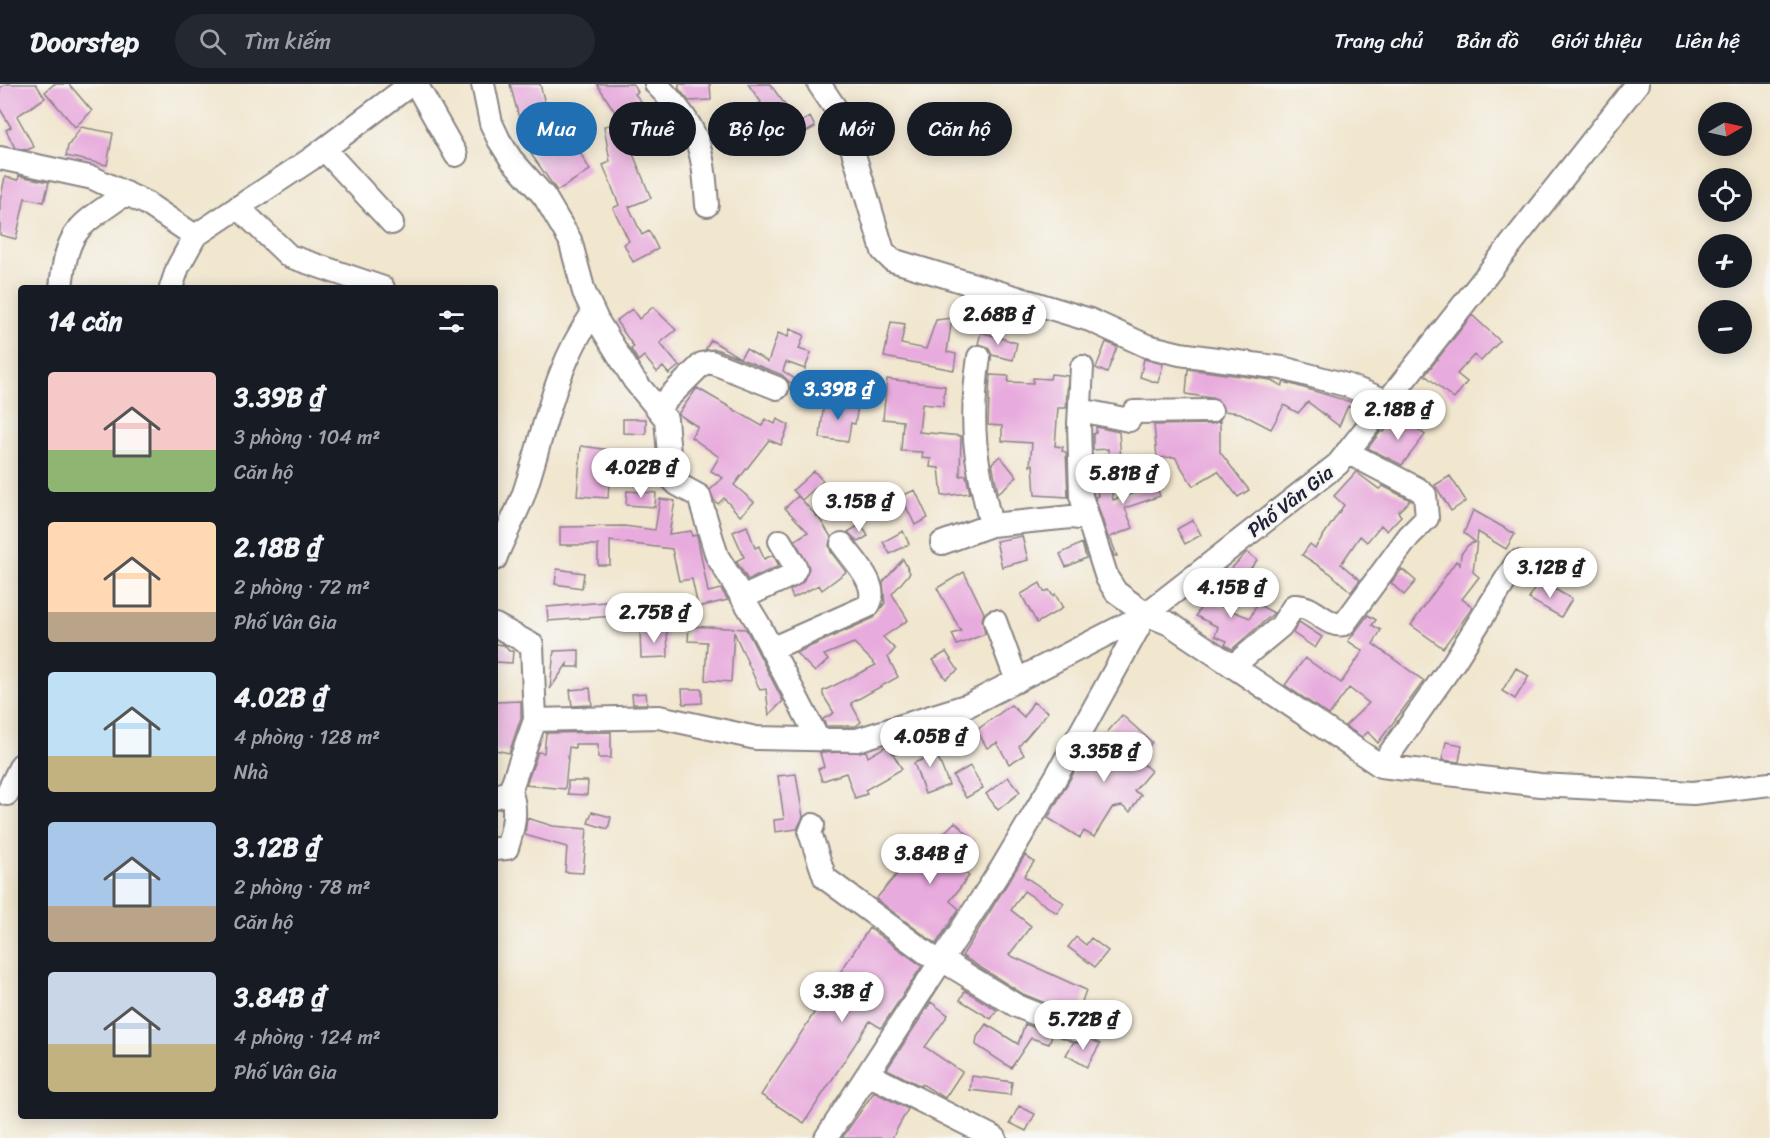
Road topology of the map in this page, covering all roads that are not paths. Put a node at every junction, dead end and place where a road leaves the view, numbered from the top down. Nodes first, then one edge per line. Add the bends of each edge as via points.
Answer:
1 (411, 84) edge
2 (416, 84) edge
3 (483, 84) edge
4 (656, 84) edge
5 (819, 84) edge
6 (1637, 84) edge
7 (324, 149) junction
8 (456, 155) dead end
9 (0, 158) edge
10 (126, 193) junction
11 (707, 205) dead end
12 (238, 207) junction
13 (392, 223) dead end
14 (195, 236) junction
15 (61, 285) edge
16 (172, 285) edge
17 (374, 285) edge
18 (593, 313) junction
19 (979, 357) dead end
20 (1082, 367) dead end
21 (777, 388) dead end
22 (1387, 401) junction
23 (658, 408) junction
24 (1080, 410) junction
25 (1210, 411) dead end
26 (1347, 452) junction
27 (1087, 519) junction
28 (991, 525) junction
29 (780, 541) dead end
30 (942, 543) dead end
31 (842, 544) dead end
32 (498, 552) edge
33 (1517, 562) dead end
34 (744, 597) junction
35 (1146, 614) junction
36 (995, 621) dead end
37 (498, 628) edge
38 (771, 649) junction
39 (1233, 666) junction
40 (1017, 681) junction
41 (535, 720) junction
42 (818, 739) junction
43 (1381, 766) junction
44 (18, 773) edge
45 (1770, 784) edge
46 (502, 794) edge
47 (9, 796) edge
48 (813, 825) dead end
49 (498, 849) edge
50 (941, 961) junction
51 (1076, 1030) dead end
52 (868, 1074) junction
53 (826, 1138) edge
54 (994, 1138) edge

1 - 7 street
2 - 8 street
3 - 18 street via 491,123 499,140 544,196 570,240
4 - 11 street via 672,100 700,144
5 - 22 street via 844,121 883,251 892,260 1090,320 1147,346 1282,368
6 - 22 street, Phố Vân Gia
7 - 12 street
7 - 13 street
9 - 10 street via 93,178
10 - 14 street
10 - 15 street via 72,237 64,254
12 - 14 street
12 - 17 street via 289,256
14 - 16 street
18 - 23 street via 634,380
18 - 32 street via 574,340 565,362 522,498
19 - 28 street via 973,433
20 - 24 street
21 - 23 street via 711,362 702,364
22 - 26 street, Phố Vân Gia
23 - 34 street via 667,423 671,478 699,496 717,556
24 - 25 street via 1129,420 1134,412
24 - 27 street via 1081,496
26 - 35 street, Phố Vân Gia via 1338,464
26 - 39 street via 1418,489 1425,495 1427,518 1408,536 1344,624 1335,625 1309,608 1294,606 1281,626
27 - 28 street
27 - 35 street via 1107,578 1116,592
28 - 30 street
29 - 34 street via 796,568 792,575
31 - 38 street via 872,589 873,598 868,606
33 - 43 street via 1449,671
34 - 38 street
35 - 39 street via 1170,624
35 - 40 street
35 - 50 street, Phố Vân Gia via 1056,777
36 - 40 street
37 - 41 street via 532,645
38 - 42 street
39 - 43 street
40 - 42 street via 969,705 857,740
41 - 42 street via 659,717 756,738
41 - 46 street
43 - 45 street via 1539,785 1693,793
44 - 47 street
46 - 49 street via 514,803 513,830 507,848
48 - 50 street via 810,833 825,878
50 - 51 street via 1017,1006
50 - 52 street, Phố Vân Gia
52 - 53 street, Phố Vân Gia
52 - 54 street

